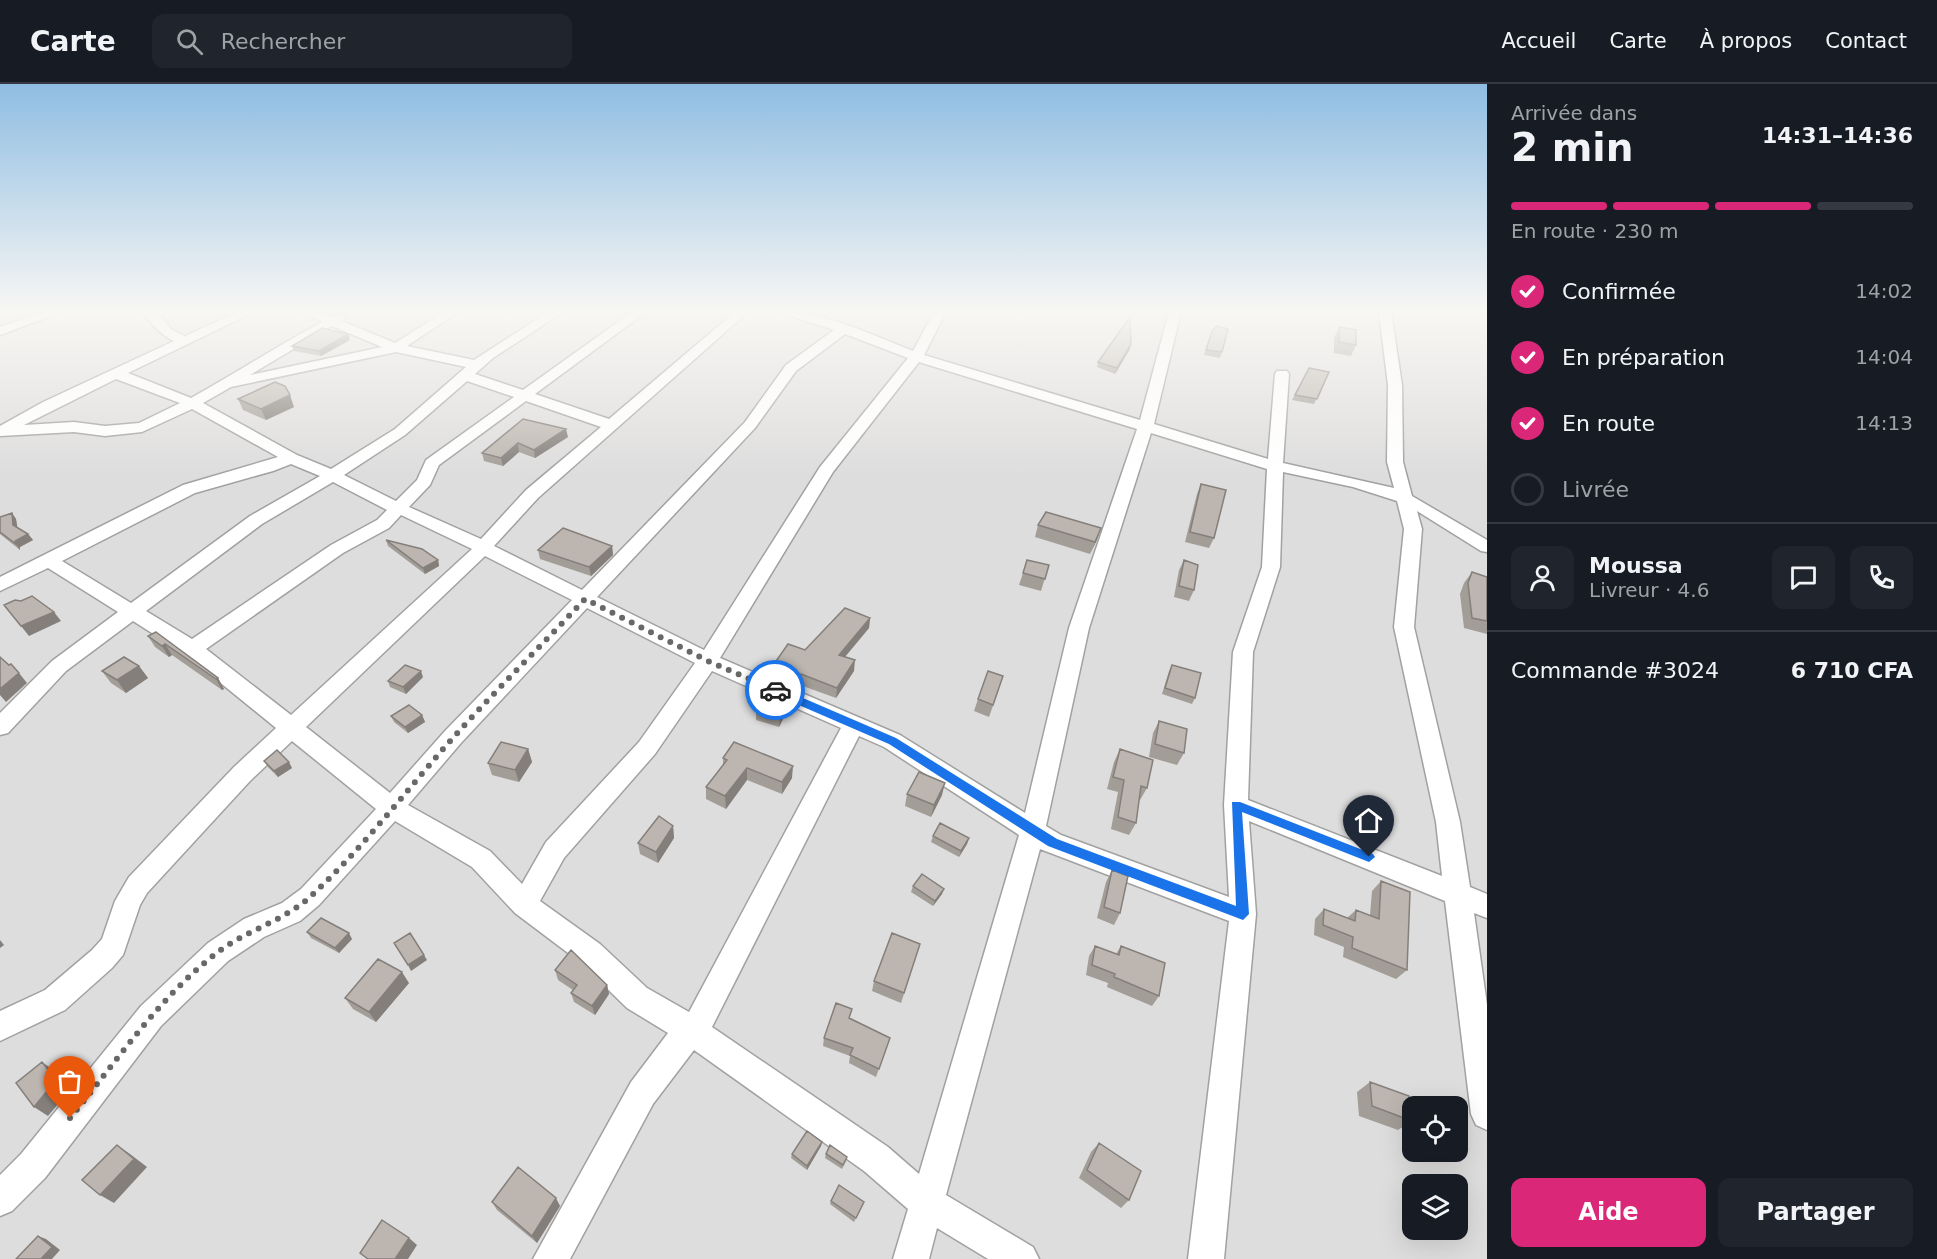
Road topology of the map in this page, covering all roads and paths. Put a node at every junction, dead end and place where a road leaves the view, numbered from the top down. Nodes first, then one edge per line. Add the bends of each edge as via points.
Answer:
1 (132, 367) edge
2 (253, 367) edge
3 (308, 367) edge
4 (459, 367) edge
5 (474, 367) edge
6 (563, 367) edge
7 (678, 367) edge
8 (792, 367) edge
9 (908, 367) edge
10 (949, 367) edge
11 (1161, 367) edge
12 (1393, 367) edge
13 (470, 370) junction
14 (117, 374) junction
15 (1282, 374) dead end
16 (227, 384) junction
17 (523, 396) junction
18 (192, 403) junction
19 (611, 425) junction
20 (1146, 426) junction
21 (1, 432) edge
22 (291, 458) junction
23 (1275, 466) junction
24 (334, 476) junction
25 (1405, 498) junction
26 (399, 508) junction
27 (1487, 547) edge
28 (483, 548) junction
29 (48, 560) junction
30 (0, 585) edge
31 (585, 599) junction
32 (133, 612) junction
33 (192, 649) junction
34 (708, 661) junction
35 (854, 724) junction
36 (0, 727) edge
37 (290, 728) junction
38 (1236, 805) junction
39 (392, 807) junction
40 (1033, 830) junction
41 (1458, 892) junction
42 (524, 905) junction
43 (1487, 906) edge
44 (1243, 914) junction
45 (0, 1026) edge
46 (694, 1032) junction
47 (1487, 1114) edge
48 (0, 1199) edge
49 (926, 1202) junction
50 (551, 1259) edge
51 (911, 1259) edge
52 (1021, 1259) edge
53 (1206, 1259) edge

1 - 14 street
2 - 16 street
3 - 16 street
4 - 13 street
5 - 13 street
6 - 17 street
7 - 19 street
8 - 31 street via 750,425
9 - 34 street via 826,470
10 - 20 street
11 - 20 street
12 - 25 street via 1395,462
13 - 17 street
13 - 24 street via 408,426
14 - 18 street
14 - 21 street via 48,405
15 - 23 street
16 - 18 street
17 - 19 street
17 - 26 street via 432,463 424,482
18 - 21 street via 160,420 131,429 74,427
18 - 22 street
19 - 28 street via 532,494
20 - 23 street
20 - 40 street via 1079,628
22 - 24 street
22 - 29 street via 189,489
23 - 25 street
23 - 38 street via 1270,567 1243,652
24 - 26 street
24 - 32 street via 256,520
25 - 27 street
25 - 41 street via 1413,529 1404,627 1448,822
26 - 28 street via 433,520
26 - 33 street via 383,524 337,549
28 - 31 street
28 - 37 street
29 - 30 street
29 - 32 street
31 - 34 street
31 - 39 street
32 - 33 street
32 - 36 street via 48,675
33 - 37 street
34 - 35 street
34 - 42 street via 647,748 555,850
35 - 40 street via 892,741
35 - 46 street
37 - 39 street
37 - 45 street via 138,885 128,901 113,946 102,959 55,1000
38 - 41 street
38 - 44 street
39 - 42 street via 481,858
39 - 48 street via 310,897 291,912 254,928 218,952 151,1016 33,1167
40 - 44 street via 1052,843
40 - 49 street
41 - 43 street
41 - 47 street
42 - 46 street via 590,953 637,998
44 - 53 street
46 - 49 street via 876,1159
46 - 50 street via 678,1044 642,1093
49 - 51 street
49 - 52 street

